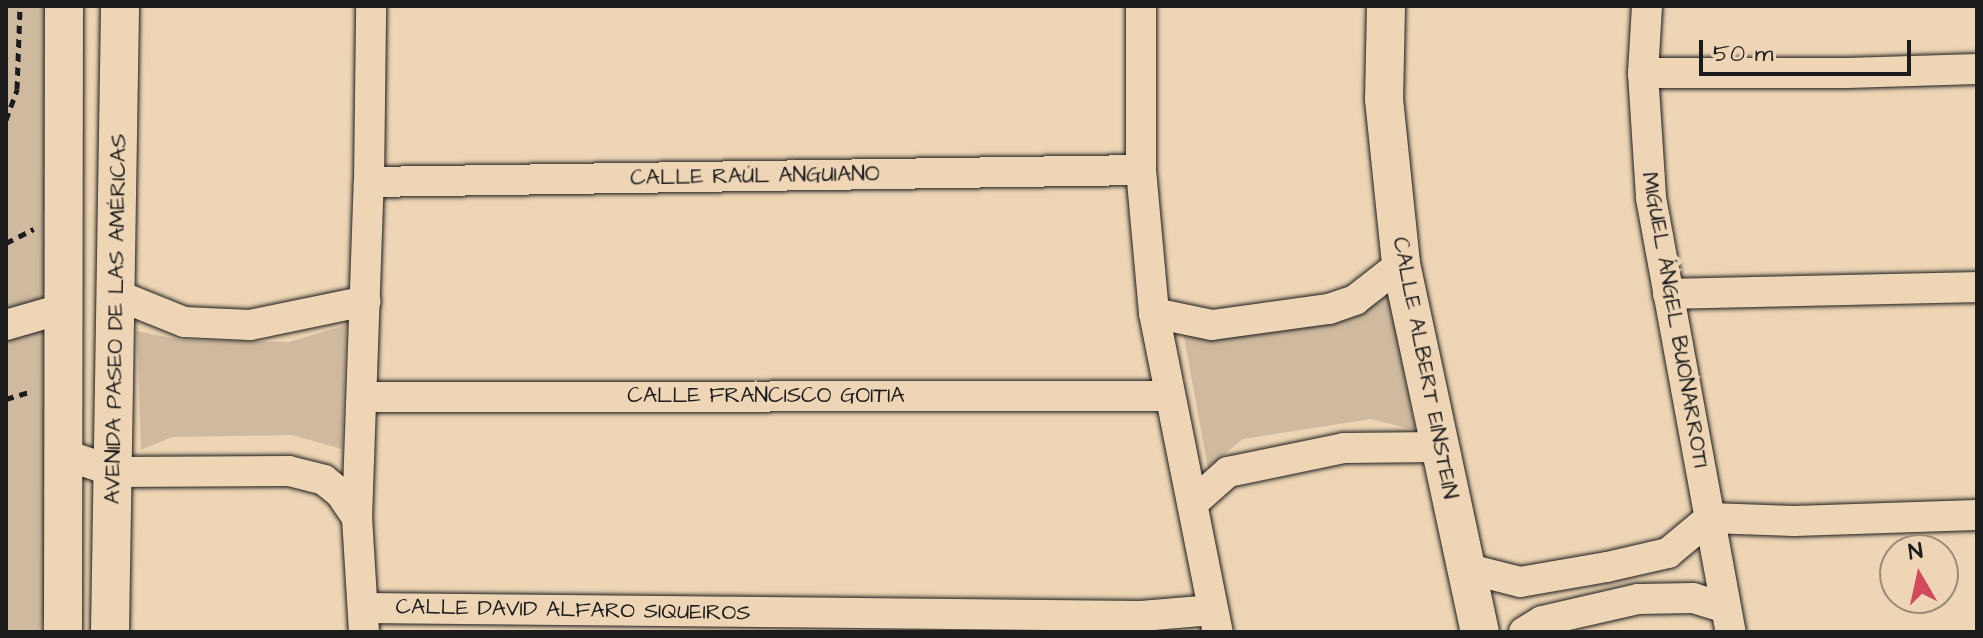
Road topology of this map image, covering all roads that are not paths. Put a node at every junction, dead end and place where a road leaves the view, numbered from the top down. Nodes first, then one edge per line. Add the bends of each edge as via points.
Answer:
1 (64, 6) edge
2 (120, 6) edge
3 (371, 6) edge
4 (1141, 6) edge
5 (1386, 6) edge
6 (1647, 6) edge
7 (1977, 69) edge
8 (1643, 73) junction
9 (1141, 170) junction
10 (369, 182) junction
11 (1401, 264) junction
12 (1977, 287) edge
13 (1668, 294) junction
14 (117, 295) junction
15 (366, 301) junction
16 (65, 308) junction
17 (1154, 313) junction
18 (6, 325) edge
19 (1169, 396) junction
20 (363, 397) junction
21 (1438, 447) junction
22 (63, 454) junction
23 (115, 472) junction
24 (1193, 503) junction
25 (1977, 515) edge
26 (357, 518) junction
27 (1710, 518) junction
28 (1465, 568) junction
29 (364, 620) edge
30 (1728, 620) edge
31 (1216, 621) edge
32 (63, 632) edge
33 (110, 632) edge
34 (1480, 632) edge
35 (1524, 632) edge

1 - 16 street
2 - 14 street, AVENIDA PASEO DE LAS AMÉRICAS
3 - 10 street
4 - 9 street
5 - 11 street, CALLE ALBERT EINSTEIN via 1384,99
6 - 8 street, MIGUEL ÁNGEL BUONARROTI
7 - 8 street
8 - 13 street, MIGUEL ÁNGEL BUONARROTI via 1651,198
9 - 10 street, CALLE RAÚL ANGUIANO
9 - 17 street
10 - 15 street
11 - 17 street via 1355,300 1329,309 1212,325
11 - 21 street, CALLE ALBERT EINSTEIN
12 - 13 street
13 - 27 street, MIGUEL ÁNGEL BUONARROTI
14 - 15 street via 184,322 250,325
14 - 23 street, AVENIDA PASEO DE LAS AMÉRICAS
15 - 20 street
16 - 18 street
16 - 22 street
17 - 19 street
19 - 20 street, CALLE FRANCISCO GOITIA
19 - 24 street
20 - 26 street
21 - 24 street via 1344,448 1228,472
21 - 28 street, CALLE ALBERT EINSTEIN
22 - 23 street
22 - 32 street
23 - 26 street via 289,471 324,480
23 - 33 street, AVENIDA PASEO DE LAS AMÉRICAS
24 - 31 street
25 - 27 street
26 - 29 street
27 - 28 street via 1668,553 1607,567 1520,582
27 - 30 street, MIGUEL ÁNGEL BUONARROTI
28 - 34 street, CALLE ALBERT EINSTEIN
29 - 31 street, CALLE DAVID ALFARO SIQUEIROS via 1141,616
30 - 35 street via 1682,596 1638,599 1542,621

